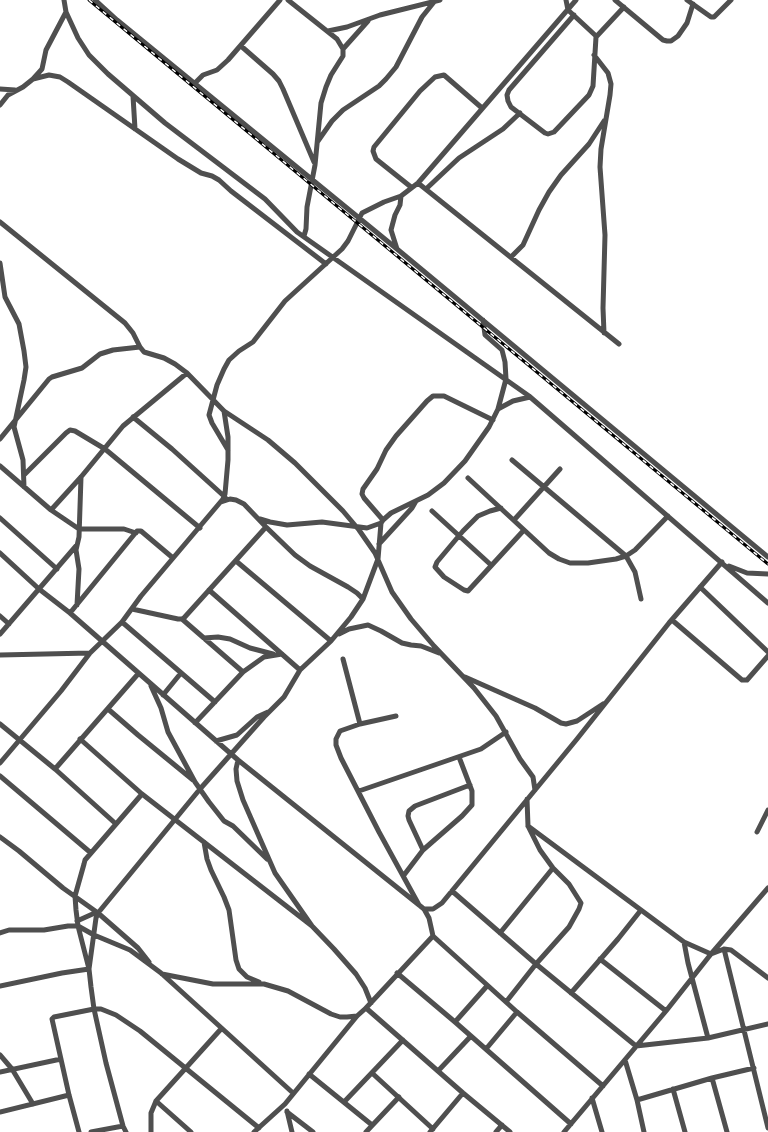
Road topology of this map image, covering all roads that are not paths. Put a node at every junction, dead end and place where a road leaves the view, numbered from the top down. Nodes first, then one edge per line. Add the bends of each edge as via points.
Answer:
1 (64, 0) edge
2 (95, 0) edge
3 (280, 0) edge
4 (288, 0) edge
5 (440, 0) edge
6 (566, 0) edge
7 (576, 0) edge
8 (615, 0) edge
9 (687, 0) edge
10 (731, 0) edge
11 (434, 2) junction
12 (693, 4) junction
13 (624, 7) junction
14 (568, 10) junction
15 (66, 12) junction
16 (574, 15) junction
17 (369, 20) junction
18 (328, 31) junction
19 (596, 36) junction
20 (241, 46) junction
21 (343, 49) junction
22 (594, 56) junction
23 (33, 78) junction
24 (196, 83) junction
25 (0, 89) edge
26 (15, 90) junction
27 (133, 96) junction
28 (0, 105) edge
29 (482, 108) junction
30 (520, 113) junction
31 (606, 117) junction
32 (135, 129) junction
33 (317, 142) junction
34 (315, 165) junction
35 (313, 180) junction
36 (418, 183) junction
37 (411, 188) junction
38 (426, 189) junction
39 (401, 196) junction
40 (359, 218) junction
41 (0, 222) edge
42 (304, 236) junction
43 (397, 248) junction
44 (511, 257) junction
45 (333, 258) junction
46 (0, 263) edge
47 (326, 264) junction
48 (483, 320) junction
49 (604, 333) junction
50 (618, 344) dead end
51 (140, 347) junction
52 (187, 373) junction
53 (506, 379) junction
54 (530, 397) junction
55 (213, 400) junction
56 (498, 409) junction
57 (224, 411) junction
58 (133, 416) junction
59 (493, 420) junction
60 (15, 421) junction
61 (0, 439) edge
62 (105, 449) junction
63 (228, 450) junction
64 (512, 460) dead end
65 (0, 466) edge
66 (560, 469) dead end
67 (24, 475) junction
68 (81, 477) junction
69 (468, 478) dead end
70 (24, 487) junction
71 (544, 487) junction
72 (225, 496) junction
73 (416, 501) junction
74 (222, 502) junction
75 (501, 508) junction
76 (51, 510) junction
77 (432, 511) dead end
78 (668, 516) junction
79 (0, 518) edge
80 (259, 518) junction
81 (514, 520) junction
82 (382, 522) junction
83 (266, 527) junction
84 (200, 528) junction
85 (357, 528) junction
86 (79, 529) junction
87 (524, 530) junction
88 (136, 533) junction
89 (459, 536) junction
90 (378, 544) junction
91 (77, 546) junction
92 (0, 553) edge
93 (626, 556) junction
94 (768, 557) edge
95 (173, 558) junction
96 (378, 559) junction
97 (236, 561) junction
98 (723, 563) junction
99 (491, 565) junction
100 (57, 569) junction
101 (768, 574) edge
102 (700, 587) junction
103 (39, 589) junction
104 (210, 590) junction
105 (363, 599) junction
106 (641, 599) dead end
107 (768, 603) edge
108 (77, 605) junction
109 (132, 609) junction
110 (70, 613) junction
111 (0, 616) edge
112 (182, 620) junction
113 (672, 620) junction
114 (122, 622) junction
115 (9, 624) junction
116 (0, 634) edge
117 (336, 636) junction
118 (204, 638) junction
119 (331, 641) junction
120 (102, 642) junction
121 (768, 652) edge
122 (90, 653) junction
123 (274, 654) junction
124 (282, 654) junction
125 (442, 654) junction
126 (0, 655) edge
127 (768, 656) edge
128 (343, 659) dead end
129 (300, 670) junction
130 (243, 672) junction
131 (181, 673) junction
132 (138, 674) junction
133 (462, 676) junction
134 (149, 684) junction
135 (163, 695) junction
136 (607, 701) junction
137 (215, 702) junction
138 (108, 709) junction
139 (270, 711) junction
140 (396, 716) dead end
141 (194, 723) junction
142 (0, 724) edge
143 (360, 724) junction
144 (506, 732) junction
145 (80, 739) junction
146 (20, 740) junction
147 (216, 741) junction
148 (232, 754) junction
149 (459, 758) junction
150 (238, 760) junction
151 (0, 764) edge
152 (55, 769) junction
153 (0, 776) edge
154 (195, 782) junction
155 (470, 785) junction
156 (200, 789) junction
157 (535, 790) junction
158 (359, 791) junction
159 (142, 794) junction
160 (527, 799) junction
161 (768, 810) edge
162 (175, 820) junction
163 (116, 824) junction
164 (528, 826) junction
165 (757, 832) dead end
166 (0, 837) edge
167 (204, 842) junction
168 (423, 850) junction
169 (91, 853) junction
170 (270, 861) junction
171 (553, 868) junction
172 (404, 875) junction
173 (768, 888) edge
174 (452, 891) junction
175 (75, 896) junction
176 (422, 908) junction
177 (641, 910) junction
178 (98, 913) junction
179 (78, 924) junction
180 (312, 926) junction
181 (500, 932) junction
182 (0, 933) edge
183 (94, 935) junction
184 (433, 936) junction
185 (684, 942) junction
186 (724, 949) junction
187 (711, 954) junction
188 (600, 960) junction
189 (150, 964) junction
190 (536, 964) junction
191 (89, 969) junction
192 (161, 973) junction
193 (397, 973) junction
194 (692, 978) junction
195 (768, 978) edge
196 (264, 984) junction
197 (0, 986) edge
198 (488, 986) junction
199 (570, 993) junction
200 (506, 1002) junction
201 (371, 1003) junction
202 (366, 1008) junction
203 (94, 1009) junction
204 (517, 1012) junction
205 (666, 1012) junction
206 (357, 1016) junction
207 (455, 1022) junction
208 (768, 1024) edge
209 (221, 1029) junction
210 (745, 1030) junction
211 (471, 1036) junction
212 (708, 1038) junction
213 (403, 1040) junction
214 (636, 1046) junction
215 (486, 1049) junction
216 (0, 1055) edge
217 (61, 1059) junction
218 (625, 1060) junction
219 (186, 1068) junction
220 (754, 1068) junction
221 (12, 1069) junction
222 (438, 1071) junction
223 (0, 1072) edge
224 (372, 1073) junction
225 (309, 1074) junction
226 (712, 1078) junction
227 (603, 1086) junction
228 (673, 1089) junction
229 (293, 1093) junction
230 (463, 1093) junction
231 (69, 1095) junction
232 (399, 1098) junction
233 (592, 1098) junction
234 (637, 1100) junction
235 (156, 1101) junction
236 (345, 1101) junction
237 (34, 1104) junction
238 (286, 1104) junction
239 (0, 1112) edge
240 (287, 1112) junction
241 (571, 1124) junction
242 (372, 1125) junction
243 (122, 1126) junction
244 (502, 1126) junction
245 (259, 1128) junction
246 (768, 1128) edge
247 (432, 1130) edge
248 (79, 1132) edge
249 (91, 1132) edge
250 (126, 1132) edge
251 (151, 1132) edge
252 (191, 1132) edge
253 (254, 1132) edge
254 (292, 1132) edge
255 (313, 1132) edge
256 (366, 1132) edge
257 (496, 1132) edge
258 (510, 1132) edge
259 (564, 1132) edge
260 (602, 1132) edge
261 (644, 1132) edge
262 (685, 1132) edge
263 (727, 1132) edge

1 - 15 street
2 - 24 street
3 - 20 street
4 - 18 street
5 - 11 street
6 - 14 street
7 - 14 street
8 - 13 street
9 - 12 street
10 - 12 street via 714,17
11 - 17 street
11 - 33 street via 422,17 396,67 386,79 343,110
12 - 13 street via 684,29 671,41 663,40
13 - 19 street
14 - 16 street
14 - 29 street
15 - 23 street via 46,50 42,69
15 - 27 street via 89,55
16 - 19 street
16 - 30 street via 509,90 508,101 511,107
17 - 18 street
17 - 21 street
18 - 21 street via 341,43
19 - 22 street
20 - 24 street via 217,70 203,75
20 - 34 street via 273,74 283,89
21 - 33 street via 343,56 331,75 321,103
22 - 30 street via 591,92 554,132 545,133
22 - 31 street via 608,73 611,84
23 - 26 street
23 - 32 street via 49,75 60,77
24 - 35 street
25 - 26 street
26 - 28 street via 8,94
27 - 32 street
27 - 42 street via 264,199
29 - 36 street
29 - 37 street via 444,75 435,77 420,91 373,151 376,159
30 - 38 street via 503,129 459,158
31 - 44 street via 589,144 549,192 523,245
31 - 49 street via 600,167 605,235
32 - 47 street via 194,170 220,180
33 - 34 street
34 - 35 street
35 - 40 street
35 - 42 street
36 - 37 street
36 - 38 street
37 - 39 street
38 - 44 street
39 - 40 street via 364,212
39 - 43 street via 391,230
40 - 43 street
40 - 45 street via 348,241
41 - 51 street via 120,319
42 - 45 street
43 - 48 street
44 - 49 street
45 - 47 street
45 - 53 street
46 - 60 street via 5,297 19,324 26,367
47 - 55 street via 284,301 253,342 230,360 221,376
48 - 53 street via 487,337 502,350
48 - 94 street
49 - 50 street
51 - 52 street via 144,352 172,362
51 - 60 street via 100,354 82,368 52,377
52 - 55 street
52 - 58 street
53 - 54 street
53 - 56 street
54 - 56 street via 513,401
54 - 78 street
55 - 57 street
55 - 63 street via 210,418
56 - 59 street
57 - 63 street
57 - 85 street via 268,440 295,463
58 - 62 street
58 - 72 street
59 - 73 street via 465,461 444,483
59 - 82 street via 444,396 433,396 427,401 396,436 363,489 364,498
60 - 61 street
60 - 67 street via 15,434 22,451
62 - 67 street via 75,430 70,430
62 - 68 street
62 - 84 street
63 - 72 street
64 - 71 street
65 - 70 street
66 - 71 street
67 - 70 street
68 - 76 street
68 - 86 street
69 - 75 street
70 - 76 street
71 - 81 street
71 - 93 street
72 - 74 street
73 - 82 street via 391,513
73 - 90 street
74 - 80 street via 230,499 240,502
74 - 84 street
75 - 81 street
75 - 89 street via 478,516
76 - 86 street
77 - 89 street
78 - 93 street
78 - 98 street
79 - 100 street
80 - 83 street
80 - 85 street via 287,525 322,522
81 - 87 street
82 - 85 street via 371,528
82 - 90 street
83 - 97 street
83 - 105 street via 302,560 348,587
84 - 95 street
85 - 96 street
86 - 88 street via 124,529
86 - 91 street
87 - 93 street via 549,553 563,561 575,564 588,563
87 - 99 street
88 - 95 street via 141,531
88 - 108 street
89 - 99 street
89 - 99 street via 435,567 444,577 468,591
90 - 96 street
91 - 100 street
91 - 108 street
92 - 103 street
93 - 106 street via 635,572
95 - 109 street
96 - 105 street
96 - 125 street via 394,596
97 - 104 street
97 - 119 street
98 - 101 street via 748,573
98 - 102 street
98 - 107 street
100 - 103 street
102 - 113 street
102 - 121 street
103 - 110 street
103 - 115 street
104 - 112 street
104 - 124 street
105 - 117 street
108 - 110 street
109 - 112 street
109 - 114 street
110 - 120 street
111 - 115 street
112 - 118 street
113 - 127 street via 742,680 747,680
113 - 136 street
114 - 120 street
114 - 131 street
115 - 116 street
117 - 119 street
117 - 125 street via 346,630 368,626 402,643 421,646
118 - 123 street via 230,639 250,648
118 - 130 street
119 - 129 street
120 - 122 street
120 - 132 street
122 - 126 street
122 - 146 street
123 - 124 street
123 - 130 street via 264,657
124 - 129 street
125 - 133 street
128 - 143 street
129 - 139 street via 289,690
130 - 137 street
131 - 135 street
131 - 137 street
132 - 134 street
132 - 138 street
133 - 136 street via 566,724 577,721
133 - 144 street via 486,703
134 - 135 street
134 - 154 street via 161,708 168,732
135 - 141 street
136 - 157 street
137 - 141 street
138 - 145 street
138 - 154 street
139 - 147 street via 257,717 237,735
139 - 148 street
140 - 143 street
141 - 147 street
142 - 146 street
143 - 158 street via 340,731 336,739 341,758
144 - 149 street via 482,750
144 - 157 street via 533,777
145 - 152 street
145 - 159 street
146 - 151 street
146 - 152 street
147 - 148 street
148 - 150 street
148 - 156 street
149 - 155 street
149 - 158 street
150 - 170 street via 237,781
150 - 176 street
152 - 163 street
153 - 169 street
154 - 156 street
155 - 168 street via 472,805
155 - 168 street via 415,806 409,811 409,820
156 - 162 street
156 - 170 street via 224,821
157 - 160 street
158 - 172 street
159 - 162 street
159 - 163 street
160 - 164 street
160 - 174 street
161 - 165 street
162 - 167 street
162 - 178 street
163 - 169 street
164 - 171 street
164 - 177 street
166 - 175 street
167 - 180 street
167 - 196 street via 211,870 229,910 233,948 239,969 247,977
168 - 172 street
169 - 175 street via 84,864
170 - 180 street via 275,873
171 - 181 street
171 - 190 street via 569,884 580,905 569,927
172 - 176 street
173 - 187 street
174 - 176 street via 436,907
174 - 181 street
175 - 178 street
175 - 179 street
176 - 184 street via 429,918
177 - 185 street
177 - 188 street
178 - 179 street
178 - 183 street
178 - 189 street via 138,948
179 - 182 street via 44,930 9,930
179 - 183 street
179 - 191 street
180 - 201 street via 356,974
181 - 190 street
183 - 189 street via 130,950
183 - 191 street
184 - 193 street
184 - 198 street
185 - 187 street
185 - 194 street
186 - 187 street
186 - 195 street via 731,950
186 - 210 street
187 - 194 street
188 - 199 street
188 - 205 street
189 - 192 street
190 - 199 street
190 - 200 street
191 - 197 street
191 - 203 street
192 - 196 street via 213,984
192 - 209 street
193 - 201 street
193 - 207 street
194 - 205 street
194 - 212 street
196 - 206 street via 288,991 331,1014 340,1017
198 - 200 street
198 - 207 street
199 - 214 street
200 - 204 street
201 - 202 street
202 - 206 street
202 - 213 street
203 - 217 street via 52,1019
203 - 219 street via 107,1011 130,1023
203 - 243 street
204 - 215 street
204 - 227 street
205 - 214 street
206 - 225 street
207 - 211 street
208 - 210 street
209 - 219 street
209 - 229 street
210 - 212 street
210 - 220 street
211 - 215 street
211 - 222 street
212 - 214 street
213 - 222 street
213 - 224 street
214 - 218 street
215 - 241 street
216 - 221 street
217 - 221 street
217 - 231 street
218 - 227 street
218 - 234 street
219 - 235 street
219 - 245 street
220 - 226 street
220 - 246 street
221 - 223 street
221 - 237 street
222 - 230 street
224 - 232 street
224 - 236 street
225 - 229 street
225 - 236 street
226 - 228 street
226 - 263 street
227 - 233 street
228 - 234 street
228 - 262 street
229 - 238 street
230 - 244 street
230 - 247 street
231 - 237 street
231 - 248 street
232 - 242 street
232 - 247 street
233 - 241 street
233 - 260 street
234 - 261 street
235 - 251 street via 151,1113
235 - 252 street
236 - 242 street
237 - 239 street
238 - 240 street
238 - 245 street
240 - 254 street
240 - 255 street
241 - 259 street
242 - 256 street
243 - 249 street
243 - 250 street
244 - 257 street
244 - 258 street
245 - 253 street

